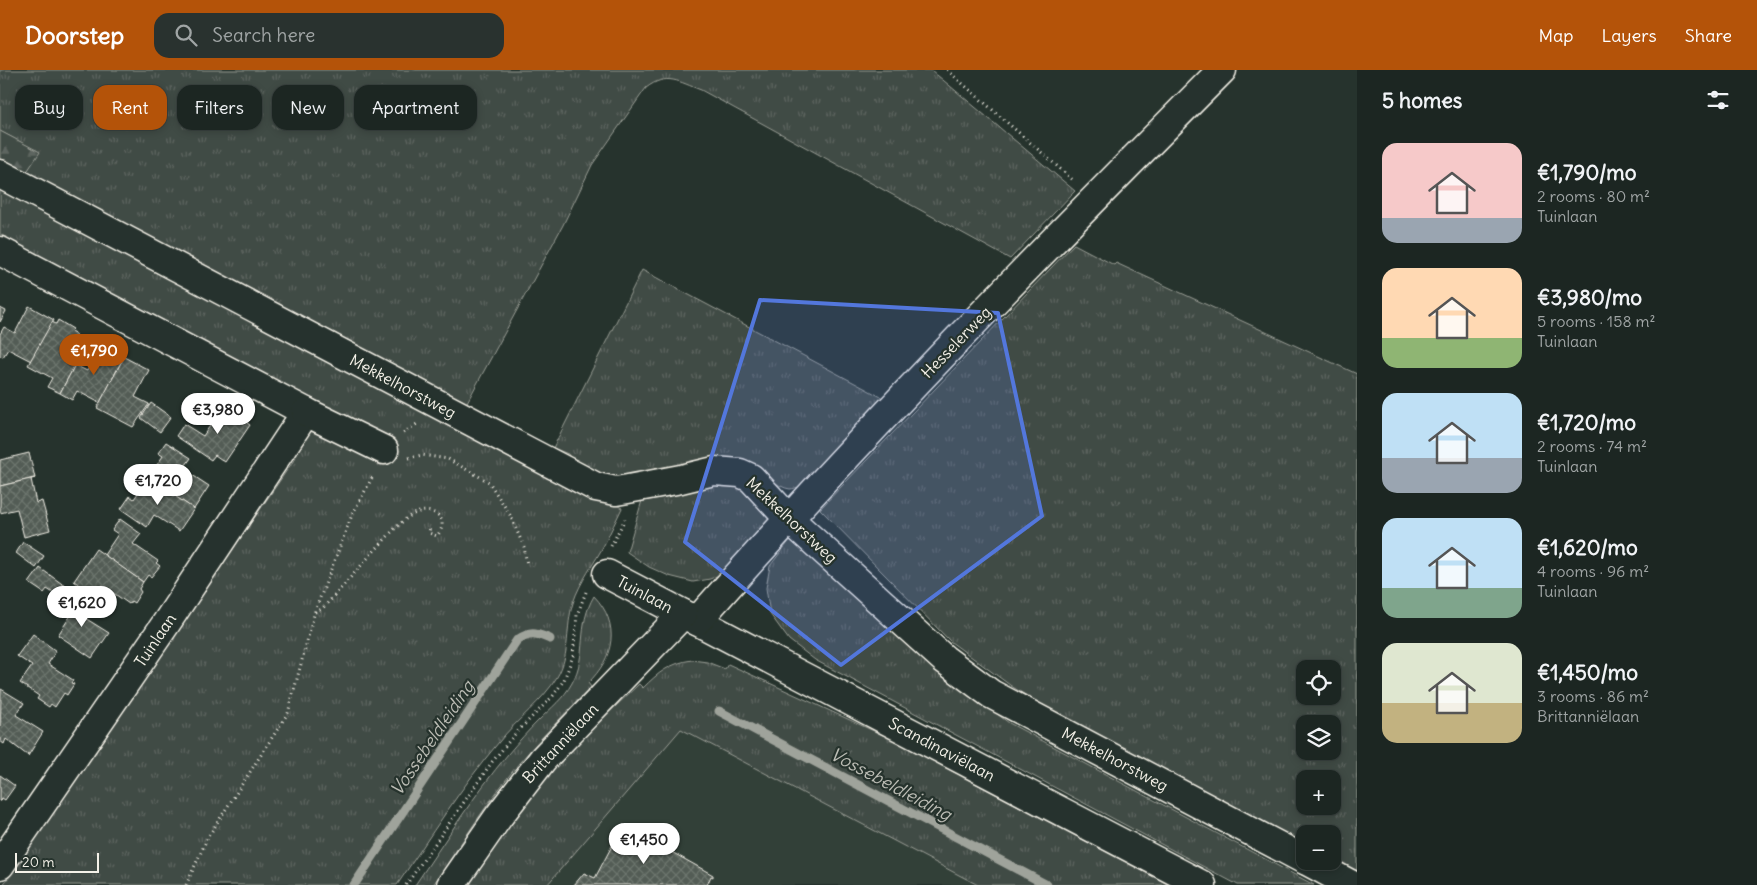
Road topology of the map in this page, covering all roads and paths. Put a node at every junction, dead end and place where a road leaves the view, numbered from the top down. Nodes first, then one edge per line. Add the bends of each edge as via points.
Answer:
1 (947, 70) edge
2 (1222, 70) edge
3 (0, 174) edge
4 (1094, 199) junction
5 (0, 251) edge
6 (442, 407) junction
7 (306, 412) junction
8 (386, 457) junction
9 (628, 489) junction
10 (788, 518) junction
11 (430, 527) dead end
12 (527, 565) dead end
13 (600, 572) junction
14 (314, 612) junction
15 (690, 617) junction
16 (1296, 856) edge
17 (0, 865) edge
18 (1323, 870) edge
19 (186, 885) edge
20 (406, 885) edge
21 (451, 885) edge
22 (1202, 885) edge
23 (1352, 885) edge

1 - 4 path
2 - 4 street, Hesselerweg
3 - 6 street, Mekkelhorstweg
4 - 10 street, Hesselerweg
5 - 7 street
6 - 8 path via 400,435
6 - 9 street, Mekkelhorstweg via 596,487
7 - 8 street
7 - 17 street, Tuinlaan via 165,626
8 - 12 path via 422,455 448,458 489,482 510,515 524,547
8 - 14 path via 352,515
9 - 10 street, Mekkelhorstweg via 709,472 740,473 751,478
9 - 13 path via 625,519
10 - 15 street, Hesselerweg
10 - 16 street, Mekkelhorstweg via 944,659 991,694
11 - 14 path via 429,533 436,536 441,531 442,524 434,511 423,510 411,516 394,530 322,609
13 - 15 street, Tuinlaan
13 - 20 path via 577,615 573,656 564,680 492,762
14 - 19 path via 288,713 208,837
15 - 21 street, Brittanniëlaan via 543,759 503,809
15 - 22 street, Scandinaviëlaan
18 - 23 street, Mekkelhorstweg

